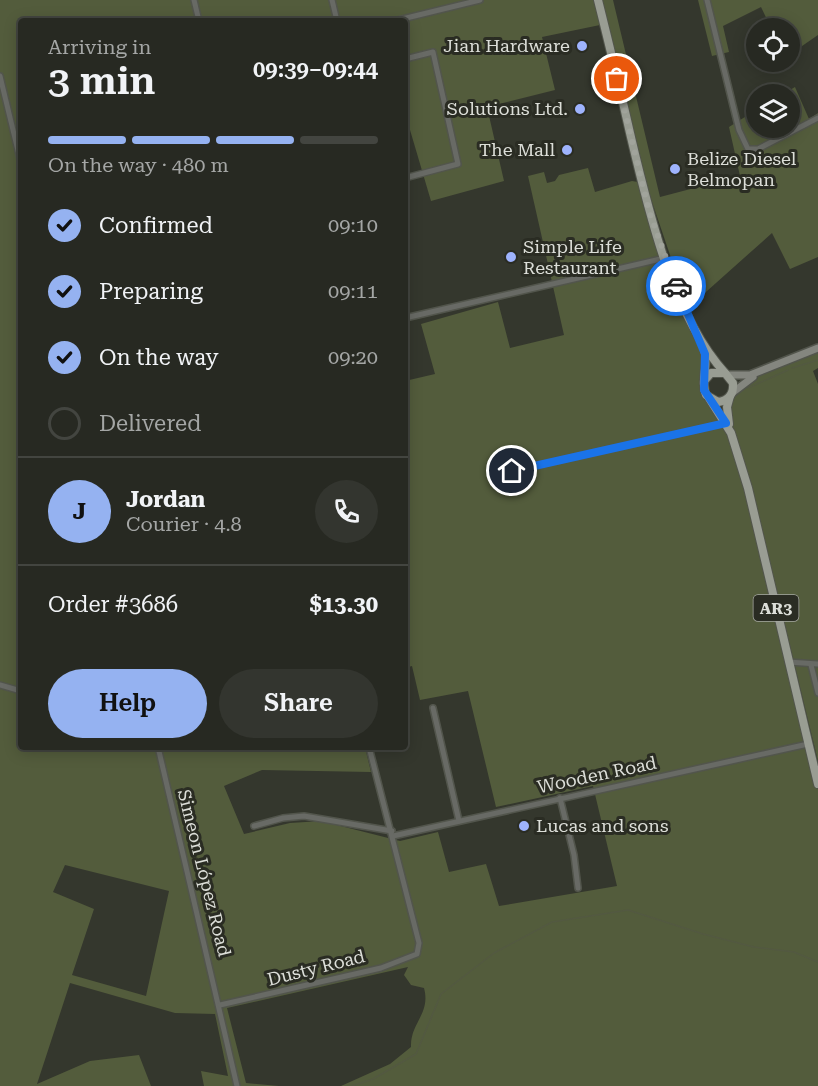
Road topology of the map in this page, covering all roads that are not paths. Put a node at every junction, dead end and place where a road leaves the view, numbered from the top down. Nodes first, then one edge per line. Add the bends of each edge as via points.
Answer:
1 (194, 0) edge
2 (332, 0) edge
3 (480, 0) edge
4 (598, 0) edge
5 (707, 0) edge
6 (198, 18) edge
7 (336, 18) edge
8 (406, 18) edge
9 (408, 58) edge
10 (0, 76) edge
11 (818, 118) edge
12 (18, 151) edge
13 (408, 177) edge
14 (665, 258) junction
15 (408, 317) edge
16 (701, 342) junction
17 (818, 348) edge
18 (760, 372) junction
19 (727, 374) junction
20 (705, 380) junction
21 (731, 394) junction
22 (709, 398) junction
23 (726, 423) junction
24 (731, 433) junction
25 (512, 471) dead end
26 (788, 662) junction
27 (818, 664) edge
28 (811, 665) junction
29 (0, 685) edge
30 (18, 690) edge
31 (818, 693) edge
32 (433, 708) dead end
33 (808, 744) junction
34 (159, 750) edge
35 (370, 750) edge
36 (818, 784) edge
37 (560, 798) junction
38 (459, 821) junction
39 (254, 826) dead end
40 (393, 834) junction
41 (578, 888) dead end
42 (220, 1005) junction
43 (237, 1086) edge

1 - 6 street
2 - 7 street
3 - 8 street
4 - 14 main road via 649,211
5 - 11 street via 739,130 748,149 758,149
9 - 13 street via 433,52 458,164
10 - 12 street
14 - 15 street
14 - 16 main road
16 - 19 main road
16 - 20 main road via 706,360
17 - 18 main road
18 - 19 main road via 743,377
18 - 21 main road
19 - 20 main road via 716,372
19 - 21 main road via 733,383
20 - 22 main road via 704,390
21 - 22 main road via 723,401
21 - 24 main road, AR3 via 727,413
22 - 23 main road, AR3
23 - 24 main road, AR3
23 - 25 street
24 - 26 main road, AR3 via 748,488
26 - 28 street
26 - 33 main road, AR3
27 - 28 street
28 - 31 street
29 - 30 street
32 - 38 street
33 - 36 main road, AR3
33 - 37 street, Wooden Road
34 - 42 street, Simeon López Road
35 - 40 street
37 - 38 street, Wooden Road
37 - 41 street
38 - 40 street, Wooden Road
39 - 40 street via 304,816
40 - 42 street, Dusty Road via 417,954 381,968
42 - 43 street, Simeon López Road

